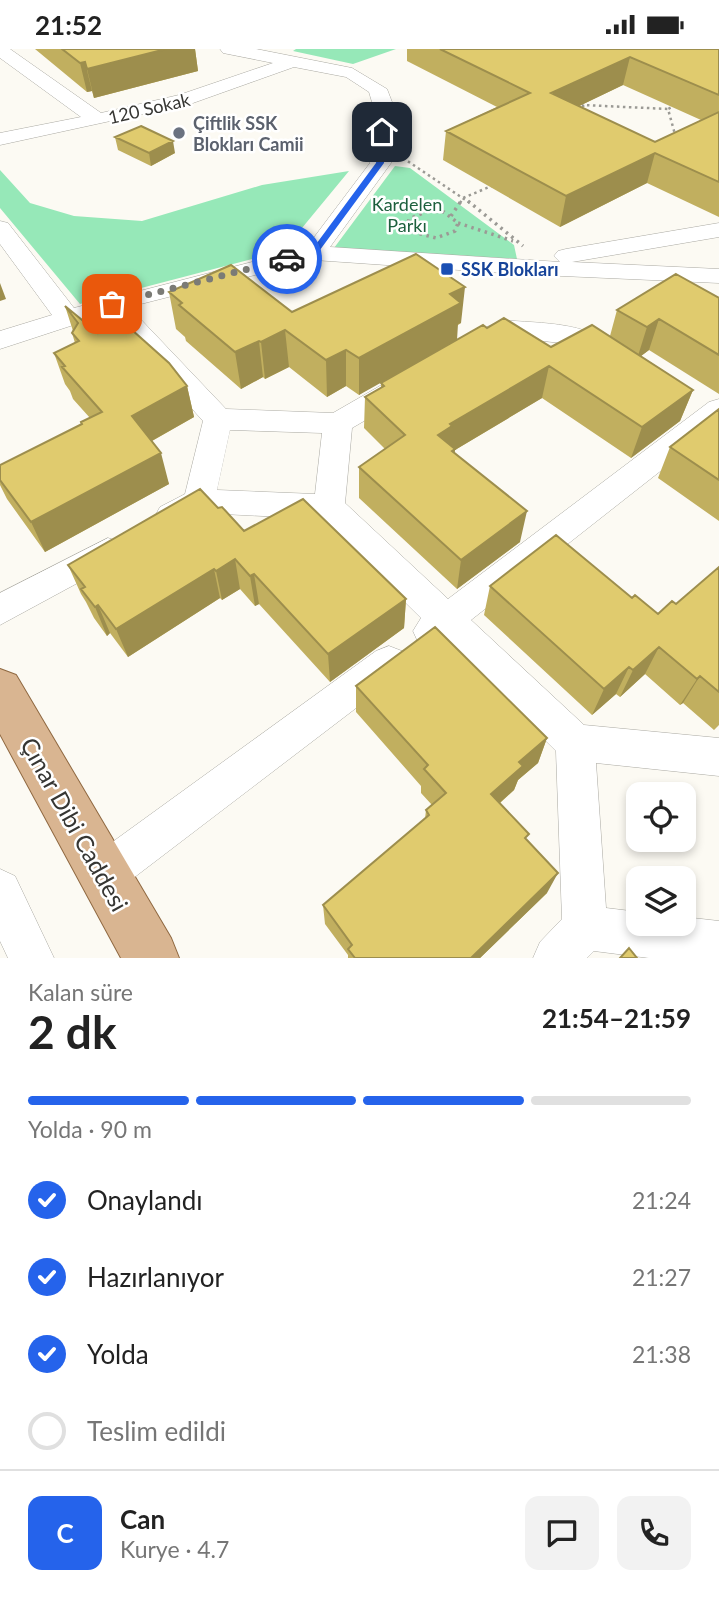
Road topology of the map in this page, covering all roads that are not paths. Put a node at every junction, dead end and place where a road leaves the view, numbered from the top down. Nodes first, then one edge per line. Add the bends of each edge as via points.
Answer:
1 (229, 49) edge
2 (0, 50) edge
3 (293, 61) junction
4 (97, 119) junction
5 (0, 139) edge
6 (0, 228) edge
7 (719, 230) edge
8 (314, 253) junction
9 (528, 264) junction
10 (719, 276) edge
11 (112, 304) junction
12 (61, 329) junction
13 (0, 340) edge
14 (467, 348) edge
15 (624, 367) edge
16 (420, 376) edge
17 (707, 415) edge
18 (218, 419) junction
19 (338, 423) junction
20 (199, 501) junction
21 (329, 507) junction
22 (0, 610) edge
23 (447, 620) junction
24 (0, 690) edge
25 (575, 743) junction
26 (719, 757) edge
27 (104, 874) junction
28 (0, 891) edge
29 (570, 943) edge
30 (719, 944) edge
31 (31, 958) edge
32 (151, 958) edge

1 - 3 street
2 - 4 street
3 - 4 street, 120 Sokak via 248,82
3 - 8 street via 352,73 387,96 380,163
4 - 5 street, 120 Sokak
6 - 12 street
7 - 9 street
8 - 9 street
8 - 11 street
9 - 10 street
11 - 12 street
11 - 18 street
12 - 13 street
14 - 15 street via 502,328 577,336
16 - 19 street
17 - 23 street
18 - 19 street
18 - 20 street
19 - 21 street
20 - 21 street
20 - 22 street
21 - 23 street
23 - 25 street
23 - 27 street
24 - 27 main road, Çınar Dibi Caddesi
25 - 26 street
25 - 29 street
27 - 32 main road, Çınar Dibi Caddesi
28 - 31 street
29 - 30 street

